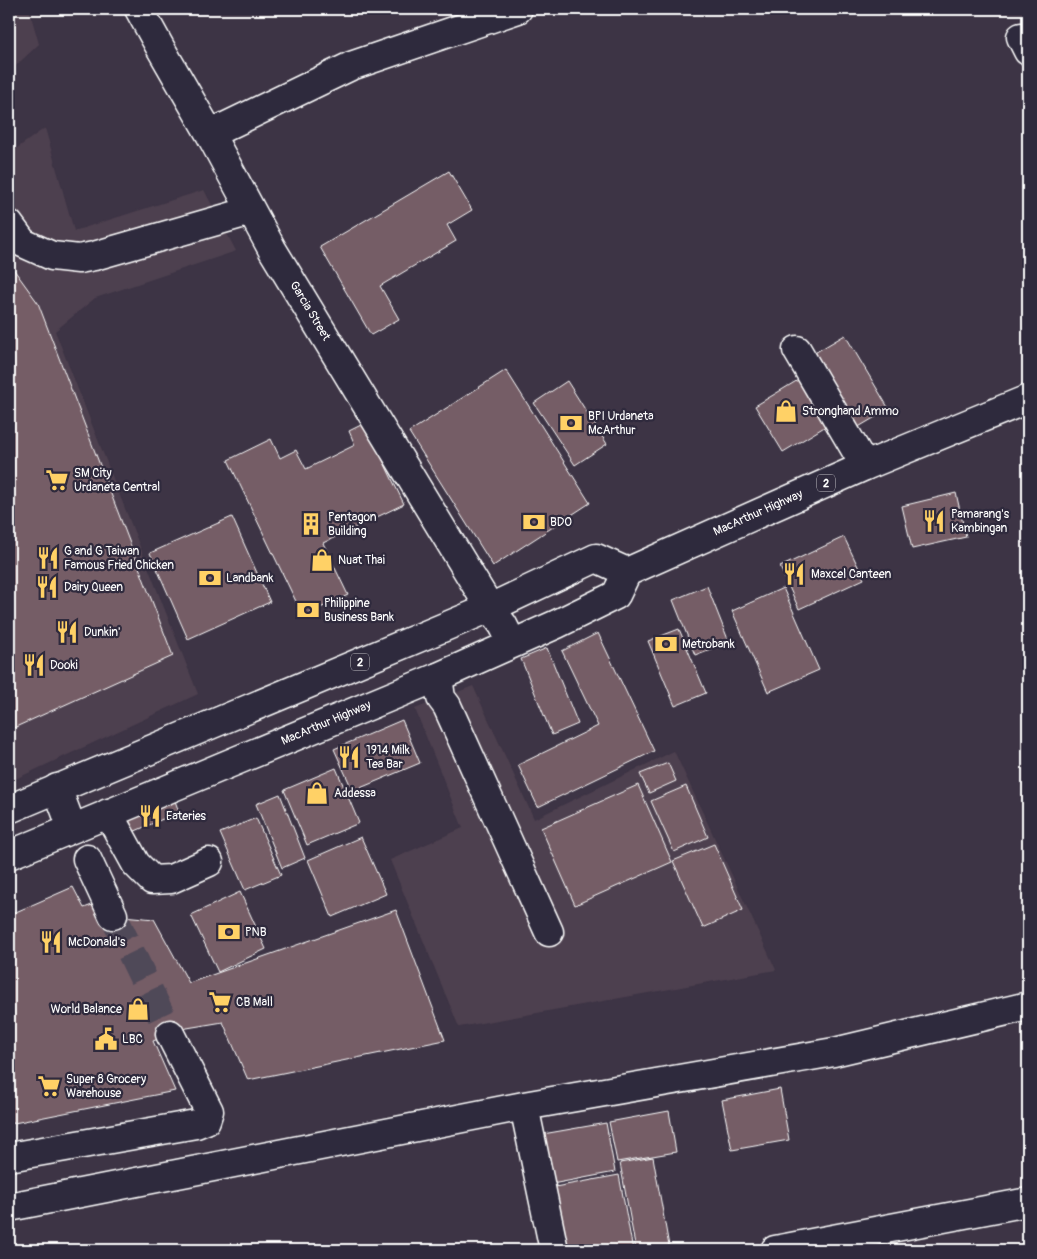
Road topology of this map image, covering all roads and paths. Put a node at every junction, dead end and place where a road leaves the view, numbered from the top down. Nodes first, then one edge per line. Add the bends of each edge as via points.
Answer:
1 (139, 9) edge
2 (518, 9) edge
3 (210, 134) junction
4 (250, 210) junction
5 (9, 224) edge
6 (797, 350) dead end
7 (1028, 399) edge
8 (865, 466) junction
9 (627, 572) junction
10 (490, 608) junction
11 (512, 643) junction
12 (438, 677) junction
13 (57, 788) junction
14 (9, 809) edge
15 (108, 813) junction
16 (72, 828) junction
17 (9, 855) edge
18 (86, 859) dead end
19 (209, 862) dead end
20 (113, 915) tunnel mouth
21 (549, 932) dead end
22 (1028, 1006) edge
23 (170, 1034) tunnel mouth
24 (524, 1106) junction
25 (9, 1157) edge
26 (1028, 1202) edge
27 (9, 1207) edge
28 (554, 1250) edge
29 (775, 1250) edge

1 - 3 street, Garcia Street
2 - 3 street via 351,66
3 - 4 street, Garcia Street
4 - 5 street via 79,259 52,256 23,243
4 - 10 street, Garcia Street
6 - 8 street
7 - 8 street, MacArthur Highway / 2
8 - 9 street, MacArthur Highway / 2
9 - 10 street, 2 via 596,558
9 - 11 street, MacArthur Highway via 616,595
10 - 11 street, Garcia Street
10 - 13 street, 2
11 - 12 street, MacArthur Highway
12 - 15 street, MacArthur Highway
12 - 21 street via 441,698
13 - 14 street, 2
13 - 16 street
15 - 16 street, MacArthur Highway
15 - 19 street via 136,864 152,880 171,879
16 - 17 street, MacArthur Highway
18 - 20 street
22 - 24 street via 834,1052
23 - 25 street via 209,1111 206,1120
24 - 27 street
24 - 28 street
26 - 29 street

